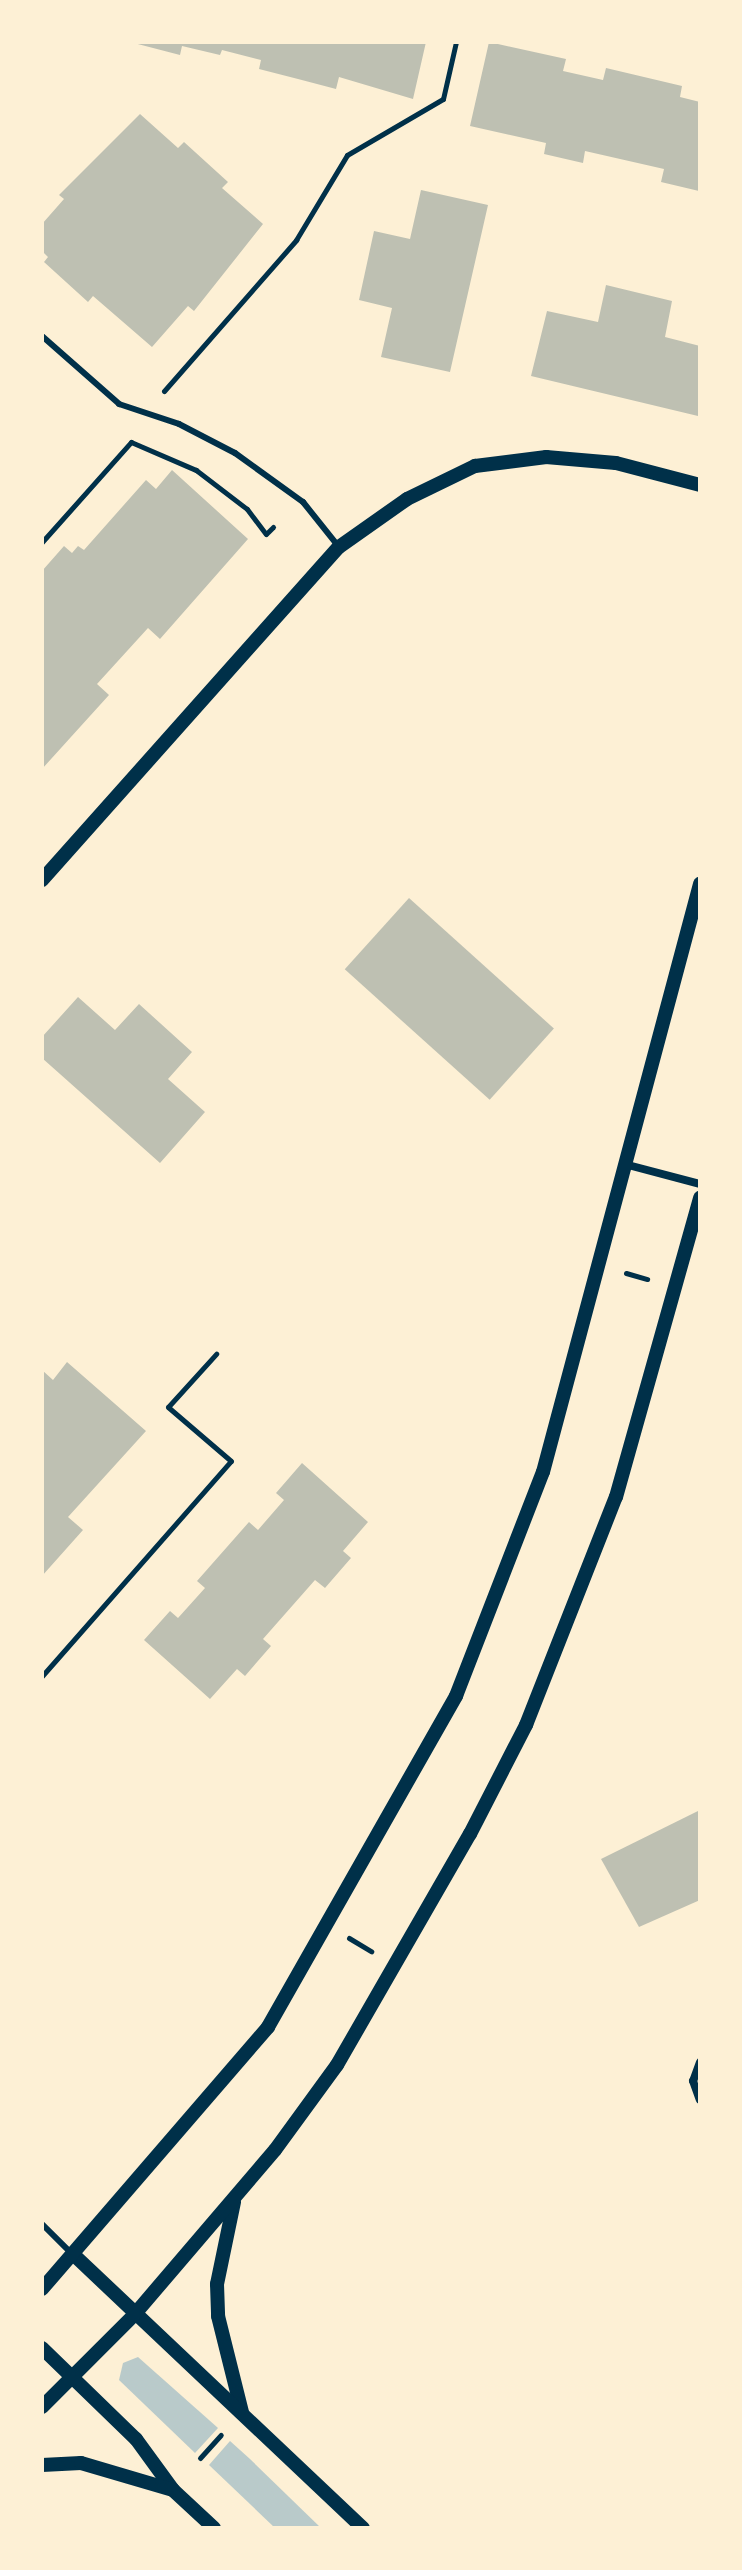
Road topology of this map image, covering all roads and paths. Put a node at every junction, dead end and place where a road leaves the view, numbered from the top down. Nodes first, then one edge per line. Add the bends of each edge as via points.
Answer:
1 (456, 42) edge
2 (42, 336) edge
3 (152, 386) dead end
4 (700, 485) edge
5 (273, 527) dead end
6 (42, 542) edge
7 (339, 547) junction
8 (42, 880) edge
9 (700, 884) edge
10 (628, 1165) junction
11 (700, 1184) edge
12 (700, 1198) edge
13 (626, 1273) dead end
14 (655, 1282) dead end
15 (216, 1354) dead end
16 (42, 1676) edge
17 (349, 1938) dead end
18 (375, 1954) dead end
19 (700, 2062) edge
20 (700, 2100) edge
21 (235, 2199) junction
22 (42, 2224) edge
23 (74, 2255) junction
24 (42, 2289) edge
25 (134, 2315) junction
26 (42, 2348) edge
27 (74, 2379) junction
28 (42, 2407) edge
29 (242, 2412) junction
30 (222, 2434) dead end
31 (200, 2458) dead end
32 (42, 2465) edge
33 (173, 2490) junction
34 (214, 2528) edge
35 (363, 2528) edge

1 - 3 path via 443,99 347,155 328,193 267,275 167,392
2 - 7 lane via 119,404 179,424 247,461 303,502
4 - 7 street via 616,463 574,459 475,466 407,499
5 - 6 path via 266,534 247,509 196,470 131,442
7 - 8 street
9 - 10 street
10 - 11 street
10 - 23 street via 543,1472 456,1696 268,2027
12 - 21 street via 649,1395 616,1497 526,1725 359,2028
13 - 14 path
15 - 16 path via 168,1407 231,1461
17 - 18 path
19 - 20 street via 693,2081
21 - 25 street
21 - 29 street via 218,2305
22 - 23 lane
23 - 24 street
23 - 25 street
25 - 27 street
25 - 29 street
26 - 27 street
27 - 28 street
27 - 33 street via 136,2439
29 - 35 street
30 - 31 path
32 - 33 street via 81,2463
33 - 34 street

